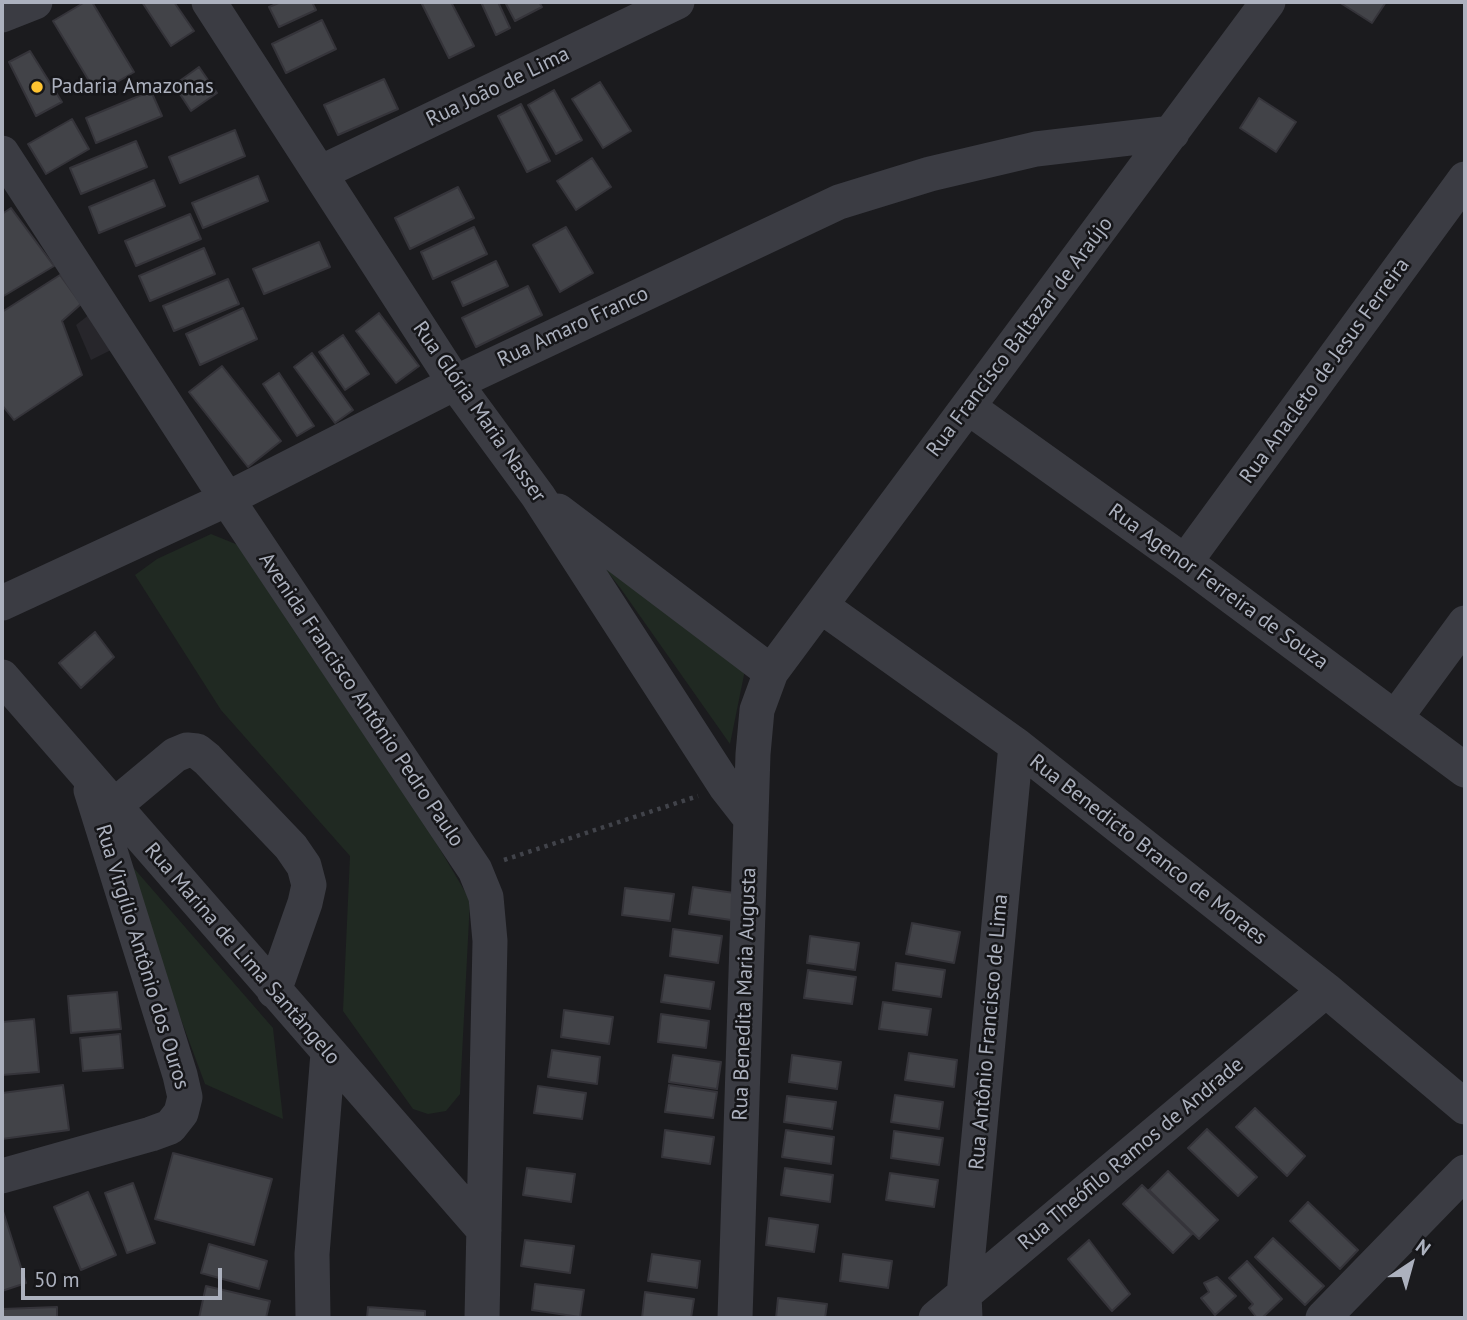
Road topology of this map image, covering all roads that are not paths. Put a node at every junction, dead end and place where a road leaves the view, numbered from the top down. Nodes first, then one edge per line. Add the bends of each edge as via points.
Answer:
1 (35, 2) edge
2 (209, 2) edge
3 (677, 2) edge
4 (1268, 2) edge
5 (2, 15) edge
6 (1171, 133) junction
7 (2, 153) edge
8 (320, 173) junction
9 (1465, 179) edge
10 (455, 383) junction
11 (968, 407) junction
12 (538, 496) junction
13 (227, 499) junction
14 (1185, 562) junction
15 (2, 603) edge
16 (821, 606) junction
17 (1465, 623) edge
18 (771, 672) junction
19 (2, 677) edge
20 (1396, 718) junction
21 (1016, 745) junction
22 (1465, 770) edge
23 (87, 776) junction
24 (114, 806) junction
25 (751, 819) junction
26 (1326, 990) junction
27 (274, 991) junction
28 (328, 1052) junction
29 (1465, 1107) edge
30 (1465, 1172) edge
31 (2, 1176) edge
32 (484, 1230) junction
33 (965, 1307) edge
34 (313, 1318) edge
35 (482, 1318) edge
36 (735, 1318) edge
37 (936, 1318) edge
38 (1323, 1318) edge

1 - 5 street
2 - 8 street, Rua Glória Maria Nasser
3 - 8 street, Rua João de Lima
4 - 6 street, Rua Francisco Baltazar de Araújo
6 - 10 street, Rua Amaro Franco via 1036,149 839,202
6 - 11 street, Rua Francisco Baltazar de Araújo
7 - 13 street, Avenida Francisco Antônio Pedro Paulo
8 - 10 street, Rua Glória Maria Nasser
9 - 14 street, Rua Anacleto de Jesus Ferreira
10 - 12 street, Rua Glória Maria Nasser
10 - 13 street, Rua Amaro Franco
11 - 14 street, Rua Agenor Ferreira de Souza
11 - 16 street, Rua Francisco Baltazar de Araújo
12 - 18 street
12 - 25 street, Rua Glória Maria Nasser
13 - 15 street, Rua Amaro Franco
13 - 32 street, Avenida Francisco Antônio Pedro Paulo via 475,870 486,897
14 - 20 street, Rua Agenor Ferreira de Souza
16 - 18 street, Rua Francisco Baltazar de Araújo
16 - 21 street, Rua Benedicto Branco de Moraes
17 - 20 street
18 - 25 street, Rua Benedita Maria Augusta via 757,710
19 - 23 street, Rua Marina de Lima Santângelo
20 - 22 street, Rua Agenor Ferreira de Souza
21 - 26 street, Rua Benedicto Branco de Moraes
21 - 33 street, Rua Antônio Francisco de Lima
23 - 24 street, Rua Marina de Lima Santângelo
23 - 31 street, Rua Virgílio Antônio dos Ouros via 185,1097 181,1113 170,1127
24 - 27 street, Rua Marina de Lima Santângelo
24 - 27 street via 175,755 197,751 290,847 304,866 309,885
25 - 36 street, Rua Benedita Maria Augusta
26 - 29 street, Rua Benedicto Branco de Moraes
26 - 33 street, Rua Theófilo Ramos de Andrade
27 - 28 street, Rua Marina de Lima Santângelo
28 - 32 street, Rua Marina de Lima Santângelo
28 - 34 street via 313,1240
30 - 38 street
32 - 35 street, Avenida Francisco Antônio Pedro Paulo
33 - 37 street, Rua Theófilo Ramos de Andrade

